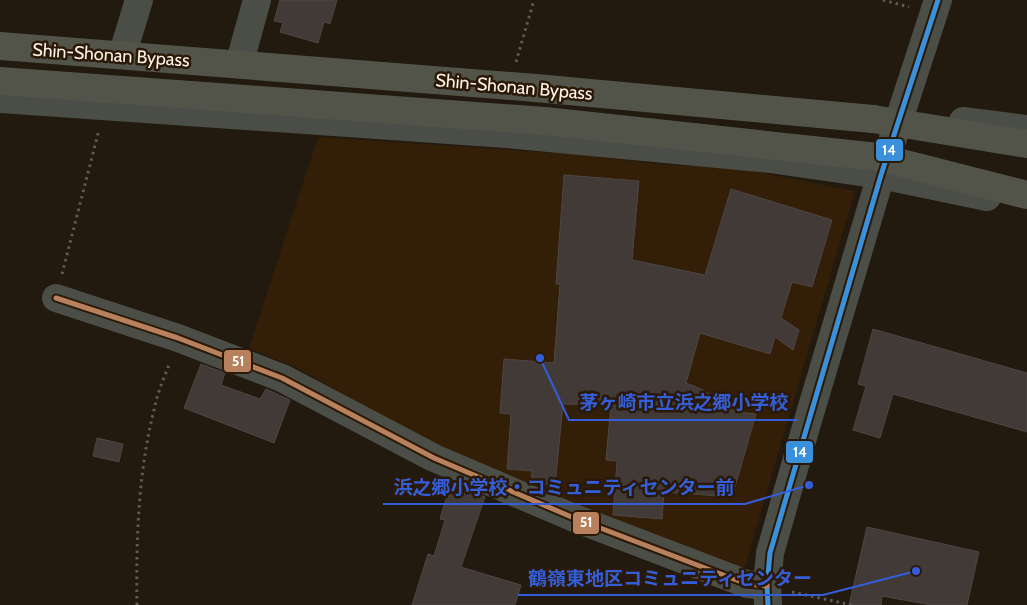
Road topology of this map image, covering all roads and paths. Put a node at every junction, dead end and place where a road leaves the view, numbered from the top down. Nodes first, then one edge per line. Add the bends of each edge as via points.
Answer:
1 (139, 0) edge
2 (257, 0) edge
3 (534, 0) edge
4 (938, 0) edge
5 (0, 37) edge
6 (0, 46) edge
7 (125, 46) junction
8 (242, 54) junction
9 (512, 77) junction
10 (0, 82) edge
11 (0, 99) edge
12 (105, 105) junction
13 (901, 113) junction
14 (873, 119) junction
15 (1027, 129) edge
16 (1027, 136) edge
17 (1027, 144) edge
18 (880, 166) junction
19 (1027, 178) edge
20 (1027, 195) edge
21 (1027, 206) edge
22 (56, 298) joint
23 (178, 338) junction
24 (768, 596) edge
25 (138, 605) edge
26 (852, 605) edge

1 - 7 street
2 - 8 street
3 - 9 path
4 - 13 street
5 - 7 street
6 - 14 highway, Shin-Shonan Bypass via 536,88
7 - 8 street
8 - 9 street
9 - 13 street
10 - 18 highway, Shin-Shonan Bypass via 545,121
11 - 12 street
12 - 18 street via 506,134
12 - 22 path
13 - 15 street
13 - 18 street
14 - 16 highway, bridge
14 - 17 highway, Shin-Shonan Bypass, bridge
18 - 19 highway, Shin-Shonan Bypass, bridge
18 - 20 highway, bridge
18 - 21 street
18 - 24 street via 770,554
22 - 23 street
23 - 24 street via 282,378 434,458 574,518 747,584
23 - 25 path via 154,408 143,466 136,547
24 - 26 path

